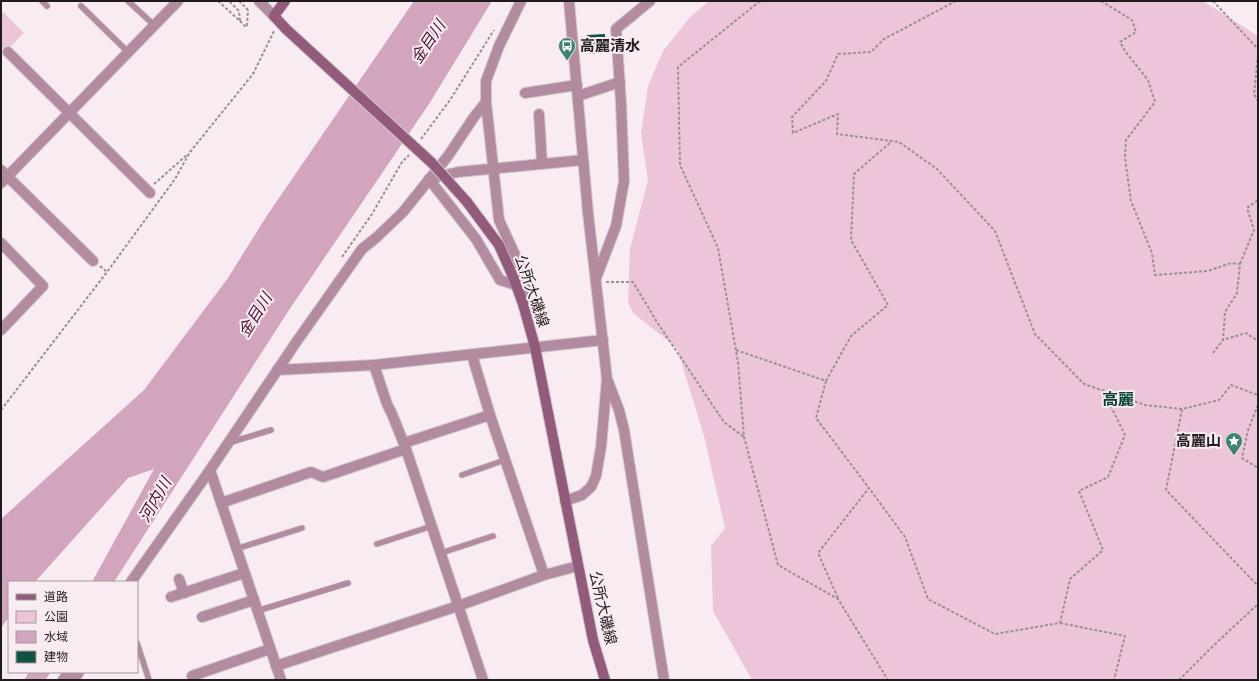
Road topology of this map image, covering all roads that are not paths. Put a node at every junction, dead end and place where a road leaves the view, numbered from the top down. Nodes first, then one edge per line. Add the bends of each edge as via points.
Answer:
1 (42, 1) edge
2 (128, 1) edge
3 (178, 1) edge
4 (285, 1) edge
5 (521, 1) edge
6 (569, 1) edge
7 (650, 1) edge
8 (255, 5) edge
9 (47, 6) dead end
10 (81, 6) dead end
11 (274, 16) junction
12 (154, 25) junction
13 (8, 52) dead end
14 (128, 52) junction
15 (620, 82) junction
16 (577, 85) junction
17 (525, 93) dead end
18 (578, 96) junction
19 (486, 102) junction
20 (69, 113) junction
21 (539, 114) dead end
22 (583, 160) junction
23 (542, 164) junction
24 (492, 169) junction
25 (3, 177) edge
26 (429, 179) junction
27 (148, 192) road end
28 (1, 243) edge
29 (93, 261) dead end
30 (596, 280) junction
31 (516, 285) junction
32 (523, 304) junction
33 (1, 330) edge
34 (603, 340) junction
35 (534, 347) junction
36 (472, 355) junction
37 (374, 365) junction
38 (277, 370) junction
39 (607, 379) junction
40 (490, 415) junction
41 (271, 430) dead end
42 (226, 444) junction
43 (405, 446) junction
44 (505, 460) junction
45 (210, 470) junction
46 (462, 475) dead end
47 (565, 500) junction
48 (221, 503) junction
49 (432, 526) junction
50 (302, 528) dead end
51 (493, 536) dead end
52 (377, 544) dead end
53 (236, 549) junction
54 (441, 553) junction
55 (578, 566) junction
56 (244, 573) junction
57 (544, 576) junction
58 (179, 579) dead end
59 (132, 581) edge
60 (348, 583) dead end
61 (184, 593) junction
62 (171, 597) dead end
63 (254, 600) junction
64 (458, 606) junction
65 (257, 611) junction
66 (202, 617) dead end
67 (138, 646) edge
68 (270, 649) junction
69 (276, 666) junction
70 (75, 676) edge
71 (192, 676) dead end
72 (63, 680) edge
73 (149, 680) edge
74 (281, 680) edge
75 (483, 680) edge
76 (605, 680) edge
77 (664, 680) edge

1 - 9 lane
2 - 12 lane
3 - 12 street
4 - 11 main road
5 - 19 street via 499,46 486,81
6 - 16 street
7 - 15 street via 616,29
8 - 11 street
10 - 14 lane
11 - 31 main road, 公所大磯線, bridge via 432,163 467,202 499,245
12 - 14 street
13 - 20 street
14 - 20 street
15 - 18 street
15 - 30 street via 624,181 616,226
16 - 17 street
16 - 18 street
18 - 22 street
19 - 24 street
19 - 26 street
20 - 25 street
20 - 27 street
21 - 23 street
22 - 23 street
22 - 30 street
23 - 24 street
24 - 26 street via 458,172
24 - 32 street via 499,220 528,283 529,290
25 - 29 street
26 - 31 street via 476,239 500,280
26 - 38 street via 403,212 362,249
28 - 33 street via 43,286
30 - 34 street
31 - 32 main road, 公所大磯線
32 - 35 main road, 公所大磯線
34 - 35 street
34 - 39 street
35 - 36 street
35 - 47 main road, 公所大磯線
36 - 37 street
36 - 40 street
37 - 38 street
37 - 43 street
38 - 42 street
39 - 47 street via 602,447 596,476 591,487 582,495
39 - 77 street via 624,430
40 - 43 street
40 - 44 street
41 - 42 lane
42 - 45 street
43 - 48 street via 322,477 311,472
43 - 49 street
44 - 46 lane
44 - 57 street
45 - 48 street
45 - 59 street
47 - 55 main road, 公所大磯線
48 - 53 street
49 - 52 lane
49 - 54 street
50 - 53 lane
51 - 54 lane
53 - 56 street
54 - 64 street
55 - 57 street
55 - 76 main road, 公所大磯線 via 593,640
56 - 61 street
56 - 63 street
57 - 64 street
58 - 61 street
60 - 65 lane
61 - 62 street
63 - 65 street
63 - 66 street
64 - 69 street
64 - 75 street
65 - 68 street
67 - 73 lane
68 - 69 street
68 - 71 street
69 - 74 street
70 - 72 street

